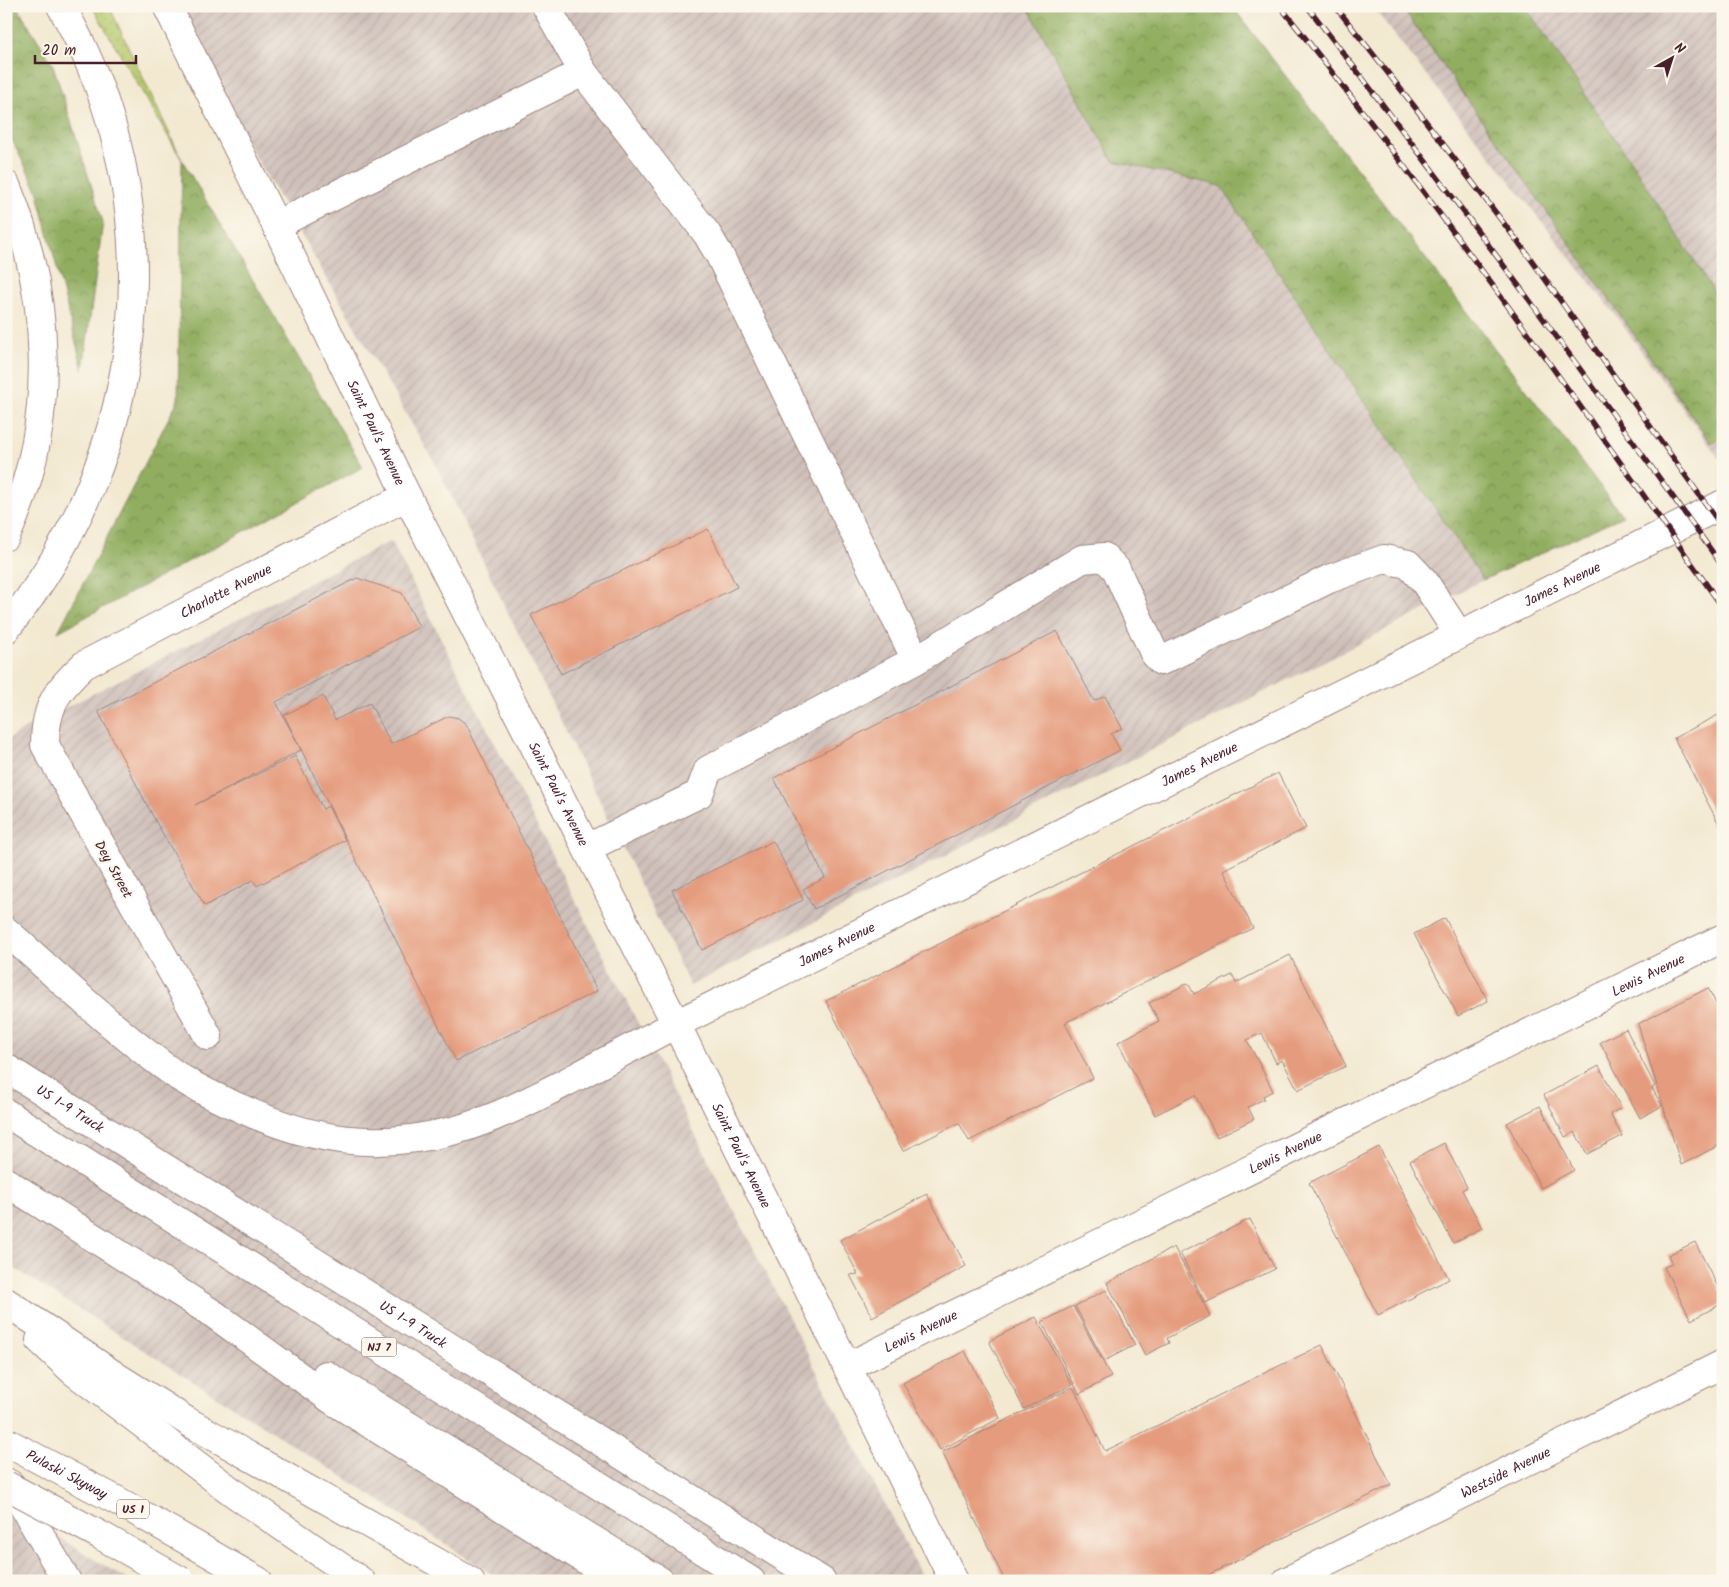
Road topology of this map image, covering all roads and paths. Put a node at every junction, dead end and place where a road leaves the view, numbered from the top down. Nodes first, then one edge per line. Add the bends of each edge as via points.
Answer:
1 (61, 6) edge
2 (167, 6) edge
3 (546, 6) edge
4 (583, 72) junction
5 (6, 185) edge
6 (276, 225) junction
7 (407, 496) junction
8 (1723, 504) edge
9 (6, 536) edge
10 (6, 628) edge
11 (1459, 635) junction
12 (916, 660) junction
13 (55, 698) joint
14 (587, 848) junction
15 (6, 931) edge
16 (1723, 938) edge
17 (676, 1024) junction
18 (208, 1036) dead end
19 (6, 1068) edge
20 (6, 1113) edge
21 (6, 1182) edge
22 (6, 1302) edge
23 (6, 1308) edge
24 (215, 1315) junction
25 (1723, 1364) edge
26 (847, 1367) junction
27 (6, 1442) edge
28 (6, 1484) edge
29 (819, 1579) edge
30 (67, 1581) edge
31 (181, 1581) edge
32 (258, 1581) edge
33 (360, 1581) edge
34 (470, 1581) edge
35 (619, 1581) edge
36 (660, 1581) edge
37 (751, 1581) edge
38 (954, 1581) edge
39 (1287, 1581) edge

1 - 10 main road via 97,81 122,165 132,226 134,263 130,344 119,401 92,486 51,567
2 - 6 main road, Saint Paul's Avenue
3 - 4 main road
4 - 6 main road
4 - 12 main road via 707,234 720,256
5 - 9 main road via 29,250 43,362 40,414 31,465
6 - 7 main road, Saint Paul's Avenue
7 - 13 main road, Charlotte Avenue via 84,665
7 - 14 main road, Saint Paul's Avenue
8 - 11 main road, James Avenue
11 - 12 main road via 1424,581 1408,564 1384,559 1329,579 1161,661 1154,653 1116,569 1104,557 1082,559
11 - 17 main road, James Avenue
12 - 14 main road via 708,770 699,794
13 - 18 main road, Dey Street via 45,726 45,745
14 - 17 main road, Saint Paul's Avenue
15 - 17 main road, James Avenue via 133,1042 180,1078 262,1118 293,1129 347,1141 405,1140 481,1121 557,1087
16 - 26 main road, Lewis Avenue
17 - 26 main road, Saint Paul's Avenue
19 - 29 main road, US 1-9 Truck
20 - 37 main road, NJ 7
21 - 24 main road
22 - 34 main road via 187,1421
23 - 33 main road via 73,1371 235,1494
24 - 35 main road via 332,1400
24 - 36 main road via 344,1385
25 - 39 main road, Westside Avenue
26 - 38 main road, Saint Paul's Avenue
27 - 32 main road, Pulaski Skyway / US 1
28 - 30 main road via 11,1485
28 - 31 main road, bridge

